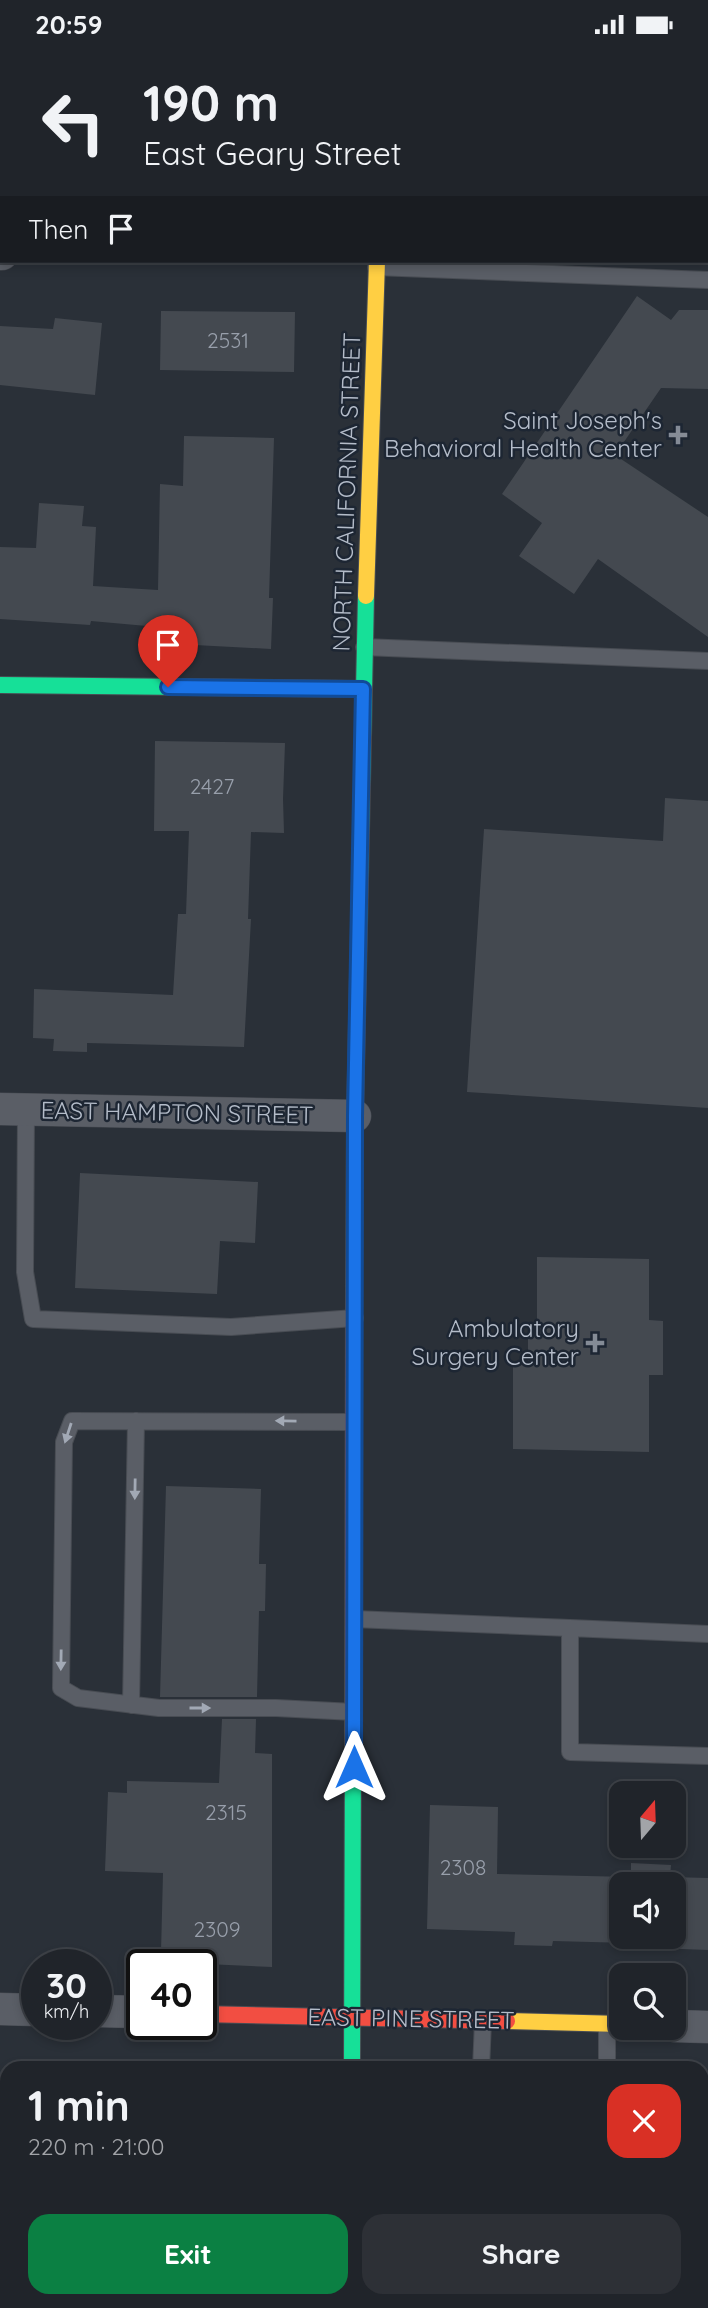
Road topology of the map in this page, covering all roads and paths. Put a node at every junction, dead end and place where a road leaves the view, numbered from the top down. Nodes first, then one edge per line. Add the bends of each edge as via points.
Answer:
1 (377, 264) edge
2 (708, 280) edge
3 (364, 647) junction
4 (708, 660) edge
5 (0, 685) edge
6 (363, 689) junction
7 (13, 1110) edge
8 (355, 1116) junction
9 (355, 1318) junction
10 (136, 1421) junction
11 (355, 1422) junction
12 (354, 1619) junction
13 (570, 1628) junction
14 (708, 1634) edge
15 (131, 1705) junction
16 (354, 1712) junction
17 (708, 1756) edge
18 (0, 2009) edge
19 (21, 2010) edge
20 (217, 2014) edge
21 (353, 2017) junction
22 (483, 2021) junction
23 (609, 2024) edge
24 (686, 2026) edge
25 (708, 2027) edge
26 (612, 2040) edge
27 (352, 2061) edge
28 (481, 2061) edge
29 (608, 2061) edge

1 - 2 lane
1 - 3 street, NORTH CALIFORNIA STREET
3 - 4 lane
3 - 6 street, NORTH CALIFORNIA STREET
5 - 6 street
6 - 8 street, NORTH CALIFORNIA STREET
7 - 8 street, EAST HAMPTON STREET
7 - 9 lane via 33,1319 231,1327
8 - 9 street, NORTH CALIFORNIA STREET
9 - 11 street, NORTH CALIFORNIA STREET
11 -> 10 lane
10 -> 15 lane
10 -> 15 lane via 72,1421 64,1442 61,1688 78,1698
11 - 12 street, NORTH CALIFORNIA STREET
12 - 13 lane
12 - 16 street, NORTH CALIFORNIA STREET
13 - 14 lane
13 - 17 lane via 570,1752
15 -> 16 lane
16 - 21 street, NORTH CALIFORNIA STREET
18 - 19 street
20 - 21 street, EAST PINE STREET
21 - 22 street, EAST PINE STREET
21 - 27 street, NORTH CALIFORNIA STREET
22 - 23 street, EAST PINE STREET
22 - 28 lane
24 - 25 street
26 - 29 lane

